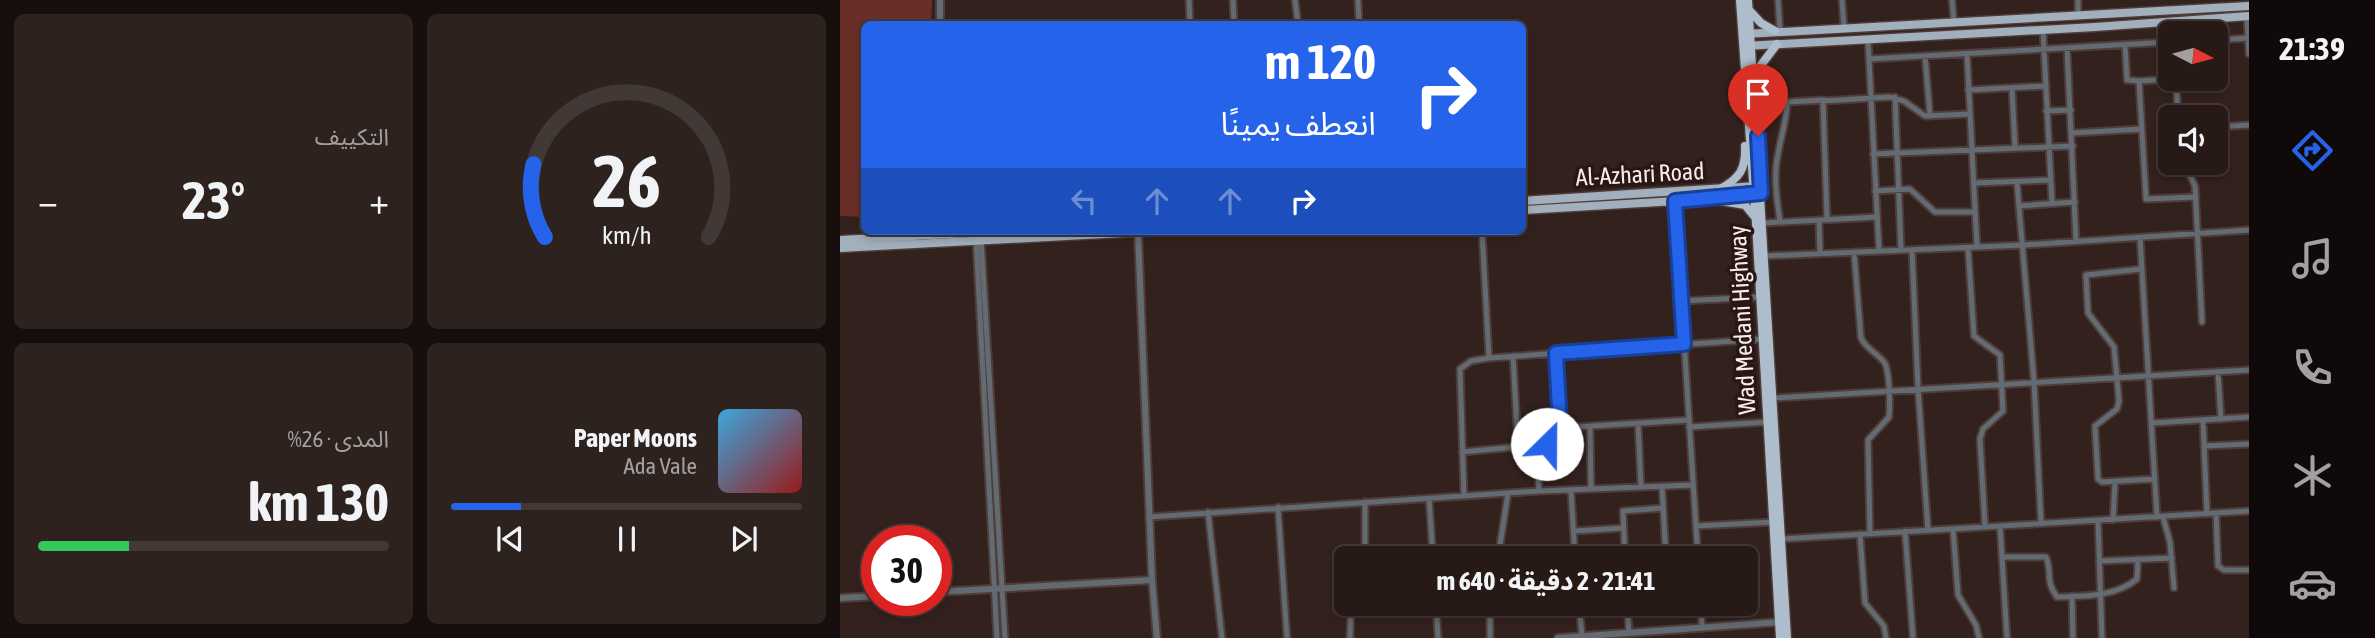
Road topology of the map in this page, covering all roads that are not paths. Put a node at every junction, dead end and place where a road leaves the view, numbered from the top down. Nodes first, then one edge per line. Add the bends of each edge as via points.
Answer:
1 (940, 0) edge
2 (1189, 0) edge
3 (1233, 0) edge
4 (1295, 0) edge
5 (1358, 0) edge
6 (1741, 0) edge
7 (1748, 0) edge
8 (1778, 0) edge
9 (1842, 0) edge
10 (1952, 0) edge
11 (2078, 0) edge
12 (2178, 5) edge
13 (2249, 6) edge
14 (2195, 8) junction
15 (1749, 10) junction
16 (2078, 16) junction
17 (2248, 16) edge
18 (2196, 20) junction
19 (940, 21) edge
20 (1190, 21) edge
21 (1234, 21) edge
22 (1298, 21) edge
23 (1359, 21) edge
24 (1954, 22) junction
25 (1844, 29) junction
26 (2043, 30) junction
27 (1777, 31) junction
28 (1747, 34) junction
29 (2248, 38) edge
30 (2228, 39) edge
31 (1868, 40) junction
32 (2158, 43) edge
33 (1777, 44) junction
34 (2125, 45) junction
35 (1748, 46) junction
36 (2067, 47) junction
37 (2043, 49) junction
38 (1967, 54) junction
39 (2249, 54) edge
40 (1925, 56) junction
41 (1869, 58) junction
42 (1744, 70) junction
43 (1754, 75) junction
44 (2158, 80) edge
45 (2139, 81) junction
46 (2045, 86) junction
47 (2011, 88) junction
48 (1968, 90) junction
49 (1895, 97) junction
50 (1871, 98) junction
51 (1840, 100) junction
52 (2071, 110) junction
53 (2046, 111) junction
54 (1969, 114) junction
55 (1930, 116) junction
56 (2249, 125) edge
57 (2228, 126) edge
58 (2141, 129) junction
59 (2072, 133) junction
60 (2048, 146) junction
61 (2073, 146) junction
62 (2015, 147) junction
63 (1972, 149) junction
64 (1873, 154) junction
65 (1896, 154) junction
66 (2190, 175) edge
67 (2050, 180) junction
68 (1974, 183) junction
69 (2017, 183) junction
70 (1720, 189) junction
71 (1898, 189) junction
72 (1757, 190) junction
73 (1875, 191) junction
74 (2196, 197) junction
75 (1640, 198) junction
76 (1710, 199) junction
77 (1526, 201) edge
78 (1675, 201) junction
79 (2075, 202) junction
80 (2052, 204) junction
81 (2019, 206) junction
82 (1526, 210) edge
83 (1975, 212) junction
84 (1877, 217) junction
85 (1827, 219) junction
86 (1819, 220) junction
87 (1780, 222) junction
88 (1760, 223) junction
89 (2249, 230) edge
90 (2197, 233) junction
91 (908, 235) edge
92 (956, 235) edge
93 (1042, 235) edge
94 (1138, 235) edge
95 (1482, 235) edge
96 (978, 237) edge
97 (2140, 237) junction
98 (840, 240) edge
99 (2076, 241) junction
100 (2024, 245) junction
101 (1977, 247) junction
102 (840, 248) edge
103 (1968, 248) junction
104 (1879, 250) junction
105 (1901, 250) junction
106 (1912, 250) junction
107 (1854, 252) junction
108 (1820, 254) junction
109 (1765, 256) junction
110 (2141, 269) junction
111 (1761, 297) junction
112 (1681, 301) junction
113 (2202, 322) dead end
114 (1763, 339) junction
115 (1684, 344) junction
116 (1556, 353) junction
117 (1513, 356) junction
118 (1489, 358) junction
119 (2249, 370) edge
120 (2218, 372) junction
121 (2148, 375) junction
122 (2118, 377) junction
123 (2034, 381) junction
124 (2003, 382) junction
125 (1918, 388) junction
126 (1889, 390) junction
127 (1773, 398) junction
128 (2249, 417) edge
129 (2221, 419) junction
130 (2203, 420) junction
131 (1768, 422) junction
132 (1638, 423) junction
133 (2152, 423) junction
134 (1689, 424) junction
135 (1590, 426) junction
136 (1560, 428) junction
137 (2249, 444) edge
138 (1537, 445) junction
139 (2205, 446) junction
140 (1518, 447) junction
141 (1462, 452) junction
142 (2155, 479) junction
143 (2115, 482) junction
144 (1693, 485) junction
145 (1662, 486) junction
146 (1641, 487) junction
147 (1591, 489) junction
148 (1571, 490) junction
149 (1539, 491) junction
150 (1508, 493) junction
151 (1464, 496) junction
152 (1429, 498) junction
153 (1365, 502) junction
154 (1278, 507) junction
155 (1663, 508) junction
156 (2249, 511) edge
157 (1208, 512) junction
158 (2216, 513) junction
159 (2207, 514) junction
160 (1149, 517) junction
161 (2160, 517) junction
162 (2098, 520) junction
163 (2113, 520) junction
164 (1774, 523) junction
165 (2041, 523) junction
166 (1696, 526) junction
167 (2000, 526) junction
168 (1985, 527) junction
169 (1623, 528) junction
170 (1953, 529) junction
171 (1928, 530) junction
172 (1575, 531) junction
173 (1905, 531) junction
174 (1870, 533) junction
175 (1860, 534) junction
176 (1782, 539) junction
177 (1365, 546) edge
178 (1432, 546) edge
179 (1500, 546) edge
180 (1575, 546) edge
181 (1624, 546) edge
182 (1665, 546) edge
183 (1697, 546) edge
184 (2002, 557) junction
185 (2172, 558) junction
186 (2138, 559) junction
187 (2099, 561) junction
188 (2249, 570) edge
189 (1152, 580) junction
190 (994, 588) junction
191 (1003, 588) junction
192 (2174, 588) dead end
193 (952, 591) edge
194 (2100, 594) junction
195 (2073, 596) junction
196 (861, 597) edge
197 (840, 598) edge
198 (1351, 616) edge
199 (1437, 616) edge
200 (1490, 616) edge
201 (1580, 616) edge
202 (1628, 616) edge
203 (1702, 616) edge
204 (1783, 622) junction
205 (1702, 628) junction
206 (1692, 629) junction
207 (1629, 633) junction
208 (1642, 635) edge
209 (1582, 637) edge
210 (997, 638) edge
211 (1005, 638) edge
212 (1157, 638) edge
213 (1222, 638) edge
214 (1287, 638) edge
215 (1350, 638) edge
216 (1438, 638) edge
217 (1490, 638) edge
218 (1558, 638) edge
219 (1693, 638) edge
220 (1780, 638) edge
221 (1787, 638) edge
222 (1886, 638) edge
223 (1913, 638) edge
224 (1979, 638) edge
225 (2007, 638) edge
226 (2073, 638) edge
227 (2102, 638) edge

1 - 19 street
2 - 20 street
3 - 21 street
4 - 22 street
5 - 23 street
6 - 28 highway, Wad Medani Highway
7 - 15 highway, Wad Medani Highway
8 - 27 street
9 - 25 street
10 - 24 street
11 - 16 street
12 - 14 main road
12 - 16 main road
13 - 14 main road
14 - 18 main road
15 - 27 highway
15 - 28 highway, Wad Medani Highway
16 - 24 main road
17 - 18 main road
17 - 29 street
18 - 26 main road
24 - 25 main road
25 - 27 main road
26 - 31 main road
26 - 37 street
27 - 28 main road
28 - 35 highway, Wad Medani Highway
29 - 30 street
29 - 39 street
31 - 33 main road
31 - 41 street
32 - 34 street
33 - 35 main road
33 - 43 highway
34 - 36 street
34 - 45 street via 2127,80
35 - 42 highway, Wad Medani Highway
35 - 43 highway, Wad Medani Highway
36 - 37 street
36 - 52 street
37 - 38 street
37 - 46 street
38 - 40 street
38 - 48 street
40 - 41 street
40 - 55 street
41 - 50 street
42 - 70 highway via 1744,168 1739,178
42 - 72 highway, Wad Medani Highway
43 - 72 highway, Wad Medani Highway
44 - 45 street
45 - 58 street
46 - 47 street
46 - 53 street
47 - 48 street
47 - 62 street
48 - 54 street
49 - 50 street
49 - 55 street
49 - 65 street
50 - 51 street
50 - 64 street
51 - 85 street via 1823,101
51 - 87 street via 1788,102 1777,157
52 - 53 street
52 - 59 street
53 - 60 street
54 - 55 street
54 - 63 street
56 - 57 street
58 - 59 street
58 - 74 street via 2146,200
59 - 61 street
60 - 61 street
60 - 62 street
60 - 67 street
61 - 79 street
62 - 63 street
63 - 65 street
63 - 68 street
64 - 65 street
64 - 73 street
65 - 71 street
66 - 74 street
67 - 69 street
67 - 80 street
68 - 69 street
68 - 83 street
69 - 81 street
70 - 72 main road, Al-Azhari Road
70 - 75 main road, Al-Azhari Road
71 - 73 street
71 - 83 street via 1910,189 1935,212
71 - 105 street
72 - 76 main road, Al-Azhari Road
72 - 88 highway, Wad Medani Highway
73 - 84 street
74 - 90 street
75 - 77 main road, Al-Azhari Road
75 - 78 main road, Al-Azhari Road
75 - 82 main road, Al-Azhari Road
76 - 78 main road, Al-Azhari Road
76 - 88 highway via 1745,205
78 - 112 street
79 - 80 street
79 - 99 street
80 - 81 street
81 - 100 street
83 - 101 street
84 - 85 street
84 - 104 street
85 - 86 street
86 - 87 street
86 - 108 street
87 - 88 street
88 - 109 highway, Wad Medani Highway
88 - 111 highway, Wad Medani Highway
89 - 90 street
90 - 97 street
90 - 113 street
91 - 98 main road
92 - 96 main road
93 - 96 main road
94 - 160 street
95 - 118 street
96 - 102 main road
96 - 190 street
96 - 191 street
97 - 99 street
97 - 110 street
99 - 100 street
100 - 101 street
100 - 123 street
101 - 103 street
103 - 106 street
103 - 124 street via 1974,336 2000,355
104 - 105 street
104 - 107 street
105 - 106 street
106 - 125 street
107 - 108 street
107 - 126 street via 1861,338 1885,363
108 - 109 street
109 - 127 highway, Wad Medani Highway
110 - 121 street
110 - 122 street via 2086,275 2088,313 2114,347
111 - 112 street
111 - 114 highway, Wad Medani Highway
112 - 115 street
114 - 115 street
114 - 131 highway, Wad Medani Highway
115 - 116 street
115 - 134 street
116 - 117 street
116 - 136 street
117 - 118 street
117 - 140 street
118 - 141 street via 1471,361 1460,369
119 - 120 street
120 - 121 street
120 - 129 street
121 - 122 street
121 - 133 street
122 - 123 street
122 - 143 street via 2119,405 2095,429 2098,479
123 - 124 street
123 - 165 street
124 - 125 street
124 - 168 street via 2003,411 1983,429 1980,439
125 - 126 street
125 - 171 street
126 - 127 street
126 - 174 street via 1889,417 1868,440
127 - 176 highway, Wad Medani Highway
128 - 129 street
129 - 130 street
130 - 133 street
130 - 139 street
131 - 134 street
131 - 164 highway, Wad Medani Highway
132 - 134 street
132 - 135 street
132 - 146 street
133 - 142 street
134 - 144 street
135 - 136 street
135 - 147 street
136 - 138 street via 1553,440
137 - 139 street
138 - 140 street
138 - 149 street
139 - 159 street
140 - 141 street
141 - 151 street
142 - 143 street
142 - 161 street
143 - 163 street
144 - 145 street
144 - 166 street
145 - 146 street
145 - 155 street
146 - 147 street
147 - 148 street
148 - 149 street
148 - 172 street
149 - 150 street
150 - 151 street
150 - 179 street
151 - 152 street
152 - 153 street
152 - 178 street
153 - 154 street
153 - 177 street
154 - 157 street
154 - 214 street
155 - 169 street via 1623,511
155 - 182 street
156 - 158 street
157 - 160 street
157 - 213 street
158 - 159 street
158 - 188 street via 2218,566
159 - 161 street
160 - 189 street
161 - 163 street
161 - 185 street
162 - 163 street
162 - 165 street
162 - 187 street
164 - 166 street
164 - 204 highway, Wad Medani Highway
165 - 167 street
166 - 183 street
167 - 168 street
167 - 184 street
168 - 170 street
169 - 172 street
169 - 181 street
170 - 171 street
170 - 224 street via 1958,595
171 - 173 street
172 - 180 street
173 - 174 street
173 - 223 street
174 - 175 street
175 - 176 street
175 - 222 street via 1865,603 1884,626
176 - 204 highway, Wad Medani Highway
184 - 195 street via 2046,557 2049,585 2057,597
184 - 225 street
185 - 186 street
185 - 192 street
186 - 187 street
186 - 194 street via 2137,579 2124,589
187 - 194 street
189 - 191 street
189 - 212 street
190 - 191 street
190 - 193 street
190 - 210 street
191 - 211 street
194 - 195 street
194 - 227 street
195 - 226 street
196 - 197 street
198 - 215 street
199 - 216 street
200 - 217 street
201 - 209 street
202 - 207 street
203 - 205 street
204 - 205 street
204 - 220 highway, Wad Medani Highway
204 - 221 highway, Wad Medani Highway
205 - 206 street
206 - 208 street
206 - 219 street
207 - 208 street
207 - 209 street
209 - 218 street

